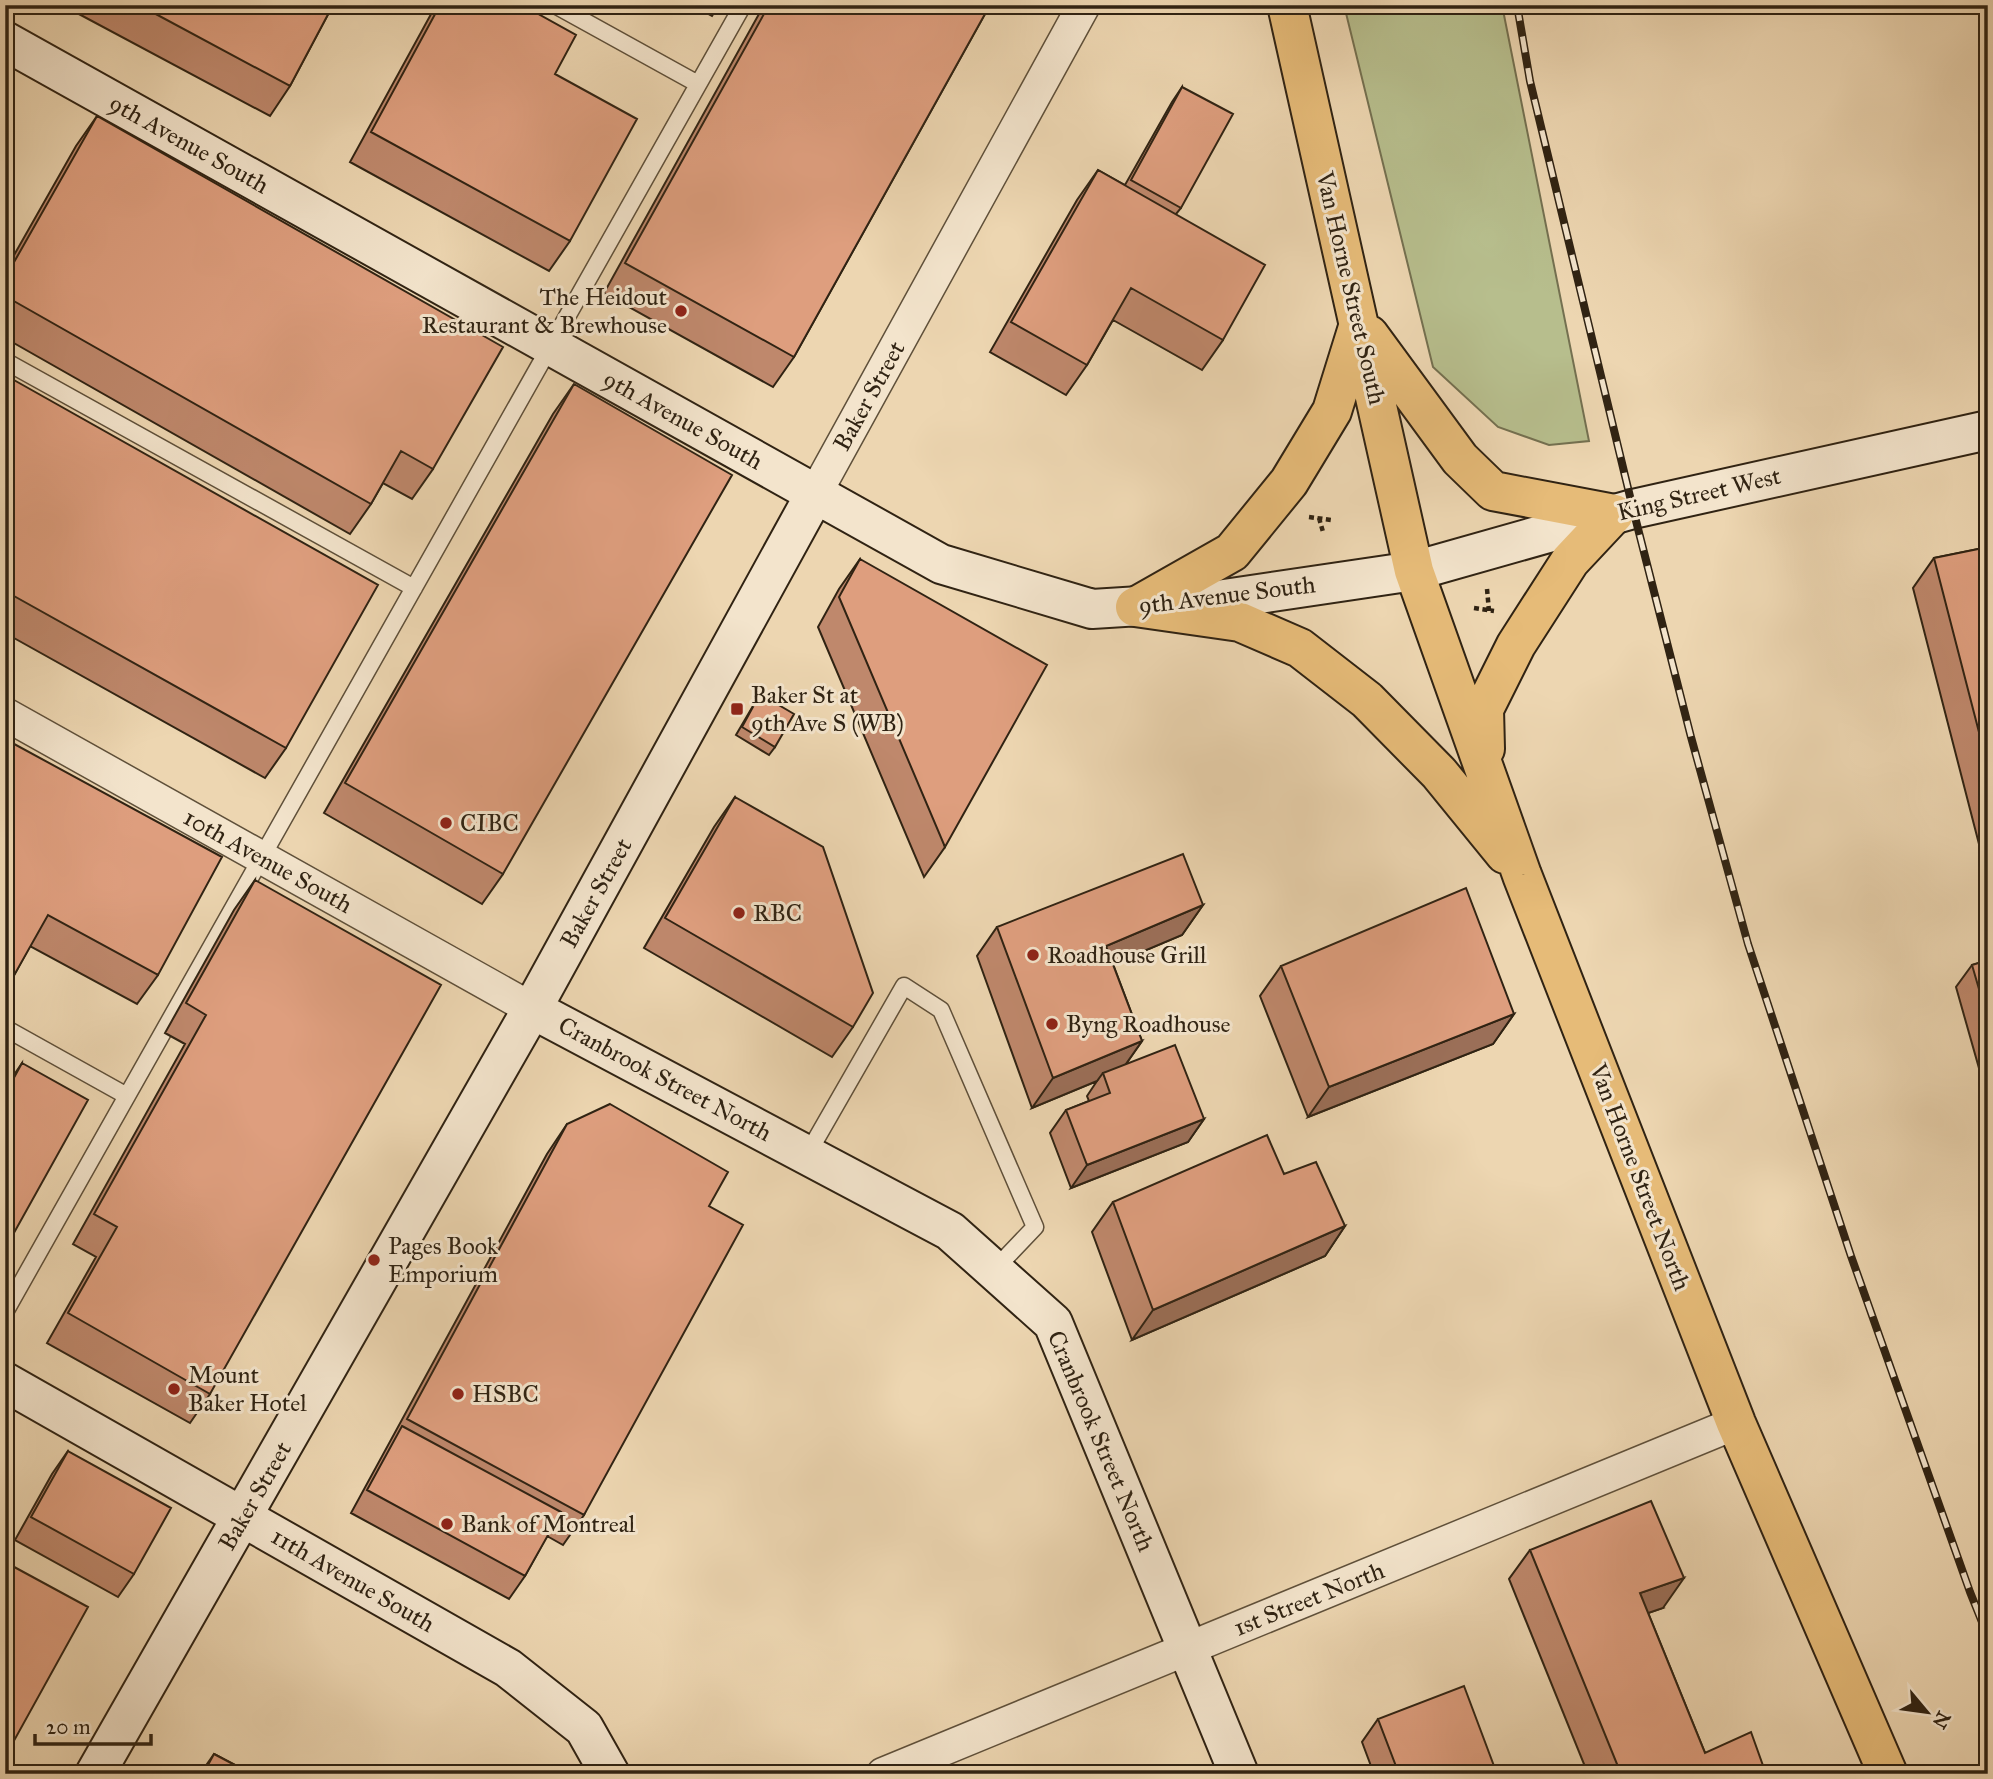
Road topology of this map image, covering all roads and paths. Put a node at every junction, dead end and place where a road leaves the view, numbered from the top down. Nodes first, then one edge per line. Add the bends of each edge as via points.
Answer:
1 (555, 5) edge
2 (743, 5) edge
3 (1084, 5) edge
4 (1287, 5) edge
5 (5, 41) edge
6 (698, 84) junction
7 (1359, 322) junction
8 (551, 346) junction
9 (5, 360) edge
10 (1988, 430) edge
11 (815, 494) junction
12 (1614, 514) junction
13 (1308, 517) dead end
14 (1319, 518) junction
15 (1331, 520) dead end
16 (1324, 532) dead end
17 (1414, 571) junction
18 (414, 587) junction
19 (1487, 589) dead end
20 (1135, 607) junction
21 (1489, 611) dead end
22 (5, 714) edge
23 (1486, 772) junction
24 (262, 857) junction
25 (1522, 875) junction
26 (532, 1009) junction
27 (5, 1028) edge
28 (127, 1096) junction
29 (807, 1155) junction
30 (994, 1270) junction
31 (5, 1312) edge
32 (5, 1382) edge
33 (1736, 1423) junction
34 (243, 1517) junction
35 (1187, 1649) junction
36 (95, 1774) edge
37 (610, 1774) edge
38 (883, 1774) edge
39 (1239, 1774) edge
40 (1888, 1774) edge

1 - 6 lane
2 - 6 lane
3 - 11 street, Baker Street
4 - 7 highway, Van Horne Street South
5 - 8 street, 9th Avenue South
6 - 8 lane
7 - 12 highway via 1460,459 1493,491
7 - 17 highway, Van Horne Street South
7 - 20 highway via 1332,411 1289,482 1231,552
8 - 11 street, 9th Avenue South
8 - 18 lane
9 - 18 lane
10 - 12 street, King Street West
11 - 20 street, 9th Avenue South via 941,564 1092,609
11 - 26 street, Baker Street
12 - 17 street, King Street West
12 - 23 highway via 1570,561 1516,645 1484,709
13 - 14 path
14 - 15 path
14 - 16 path
17 - 20 street, 9th Avenue South via 1204,602
17 - 23 highway, Van Horne Street North
18 - 24 lane
19 - 21 path
20 - 25 highway via 1240,622 1300,648 1367,700 1439,773
22 - 24 street, 10th Avenue South
23 - 25 highway, Van Horne Street North
24 - 26 street, 10th Avenue South
24 - 28 lane
25 - 33 highway, Van Horne Street North
26 - 29 street, Cranbrook Street North
26 - 34 street, Baker Street
27 - 28 lane
28 - 31 lane
29 - 30 street, Cranbrook Street North via 950,1231
29 - 30 lane via 904,986 941,1010 1035,1227
30 - 35 street, Cranbrook Street North via 1053,1323
32 - 34 street, 11th Avenue South
33 - 35 street, 1st Street North
33 - 40 highway, Van Horne Street North
34 - 36 street, Baker Street
34 - 37 street, 11th Avenue South via 508,1668 584,1728
35 - 38 street, 1st Street North
35 - 39 street, Cranbrook Street North

